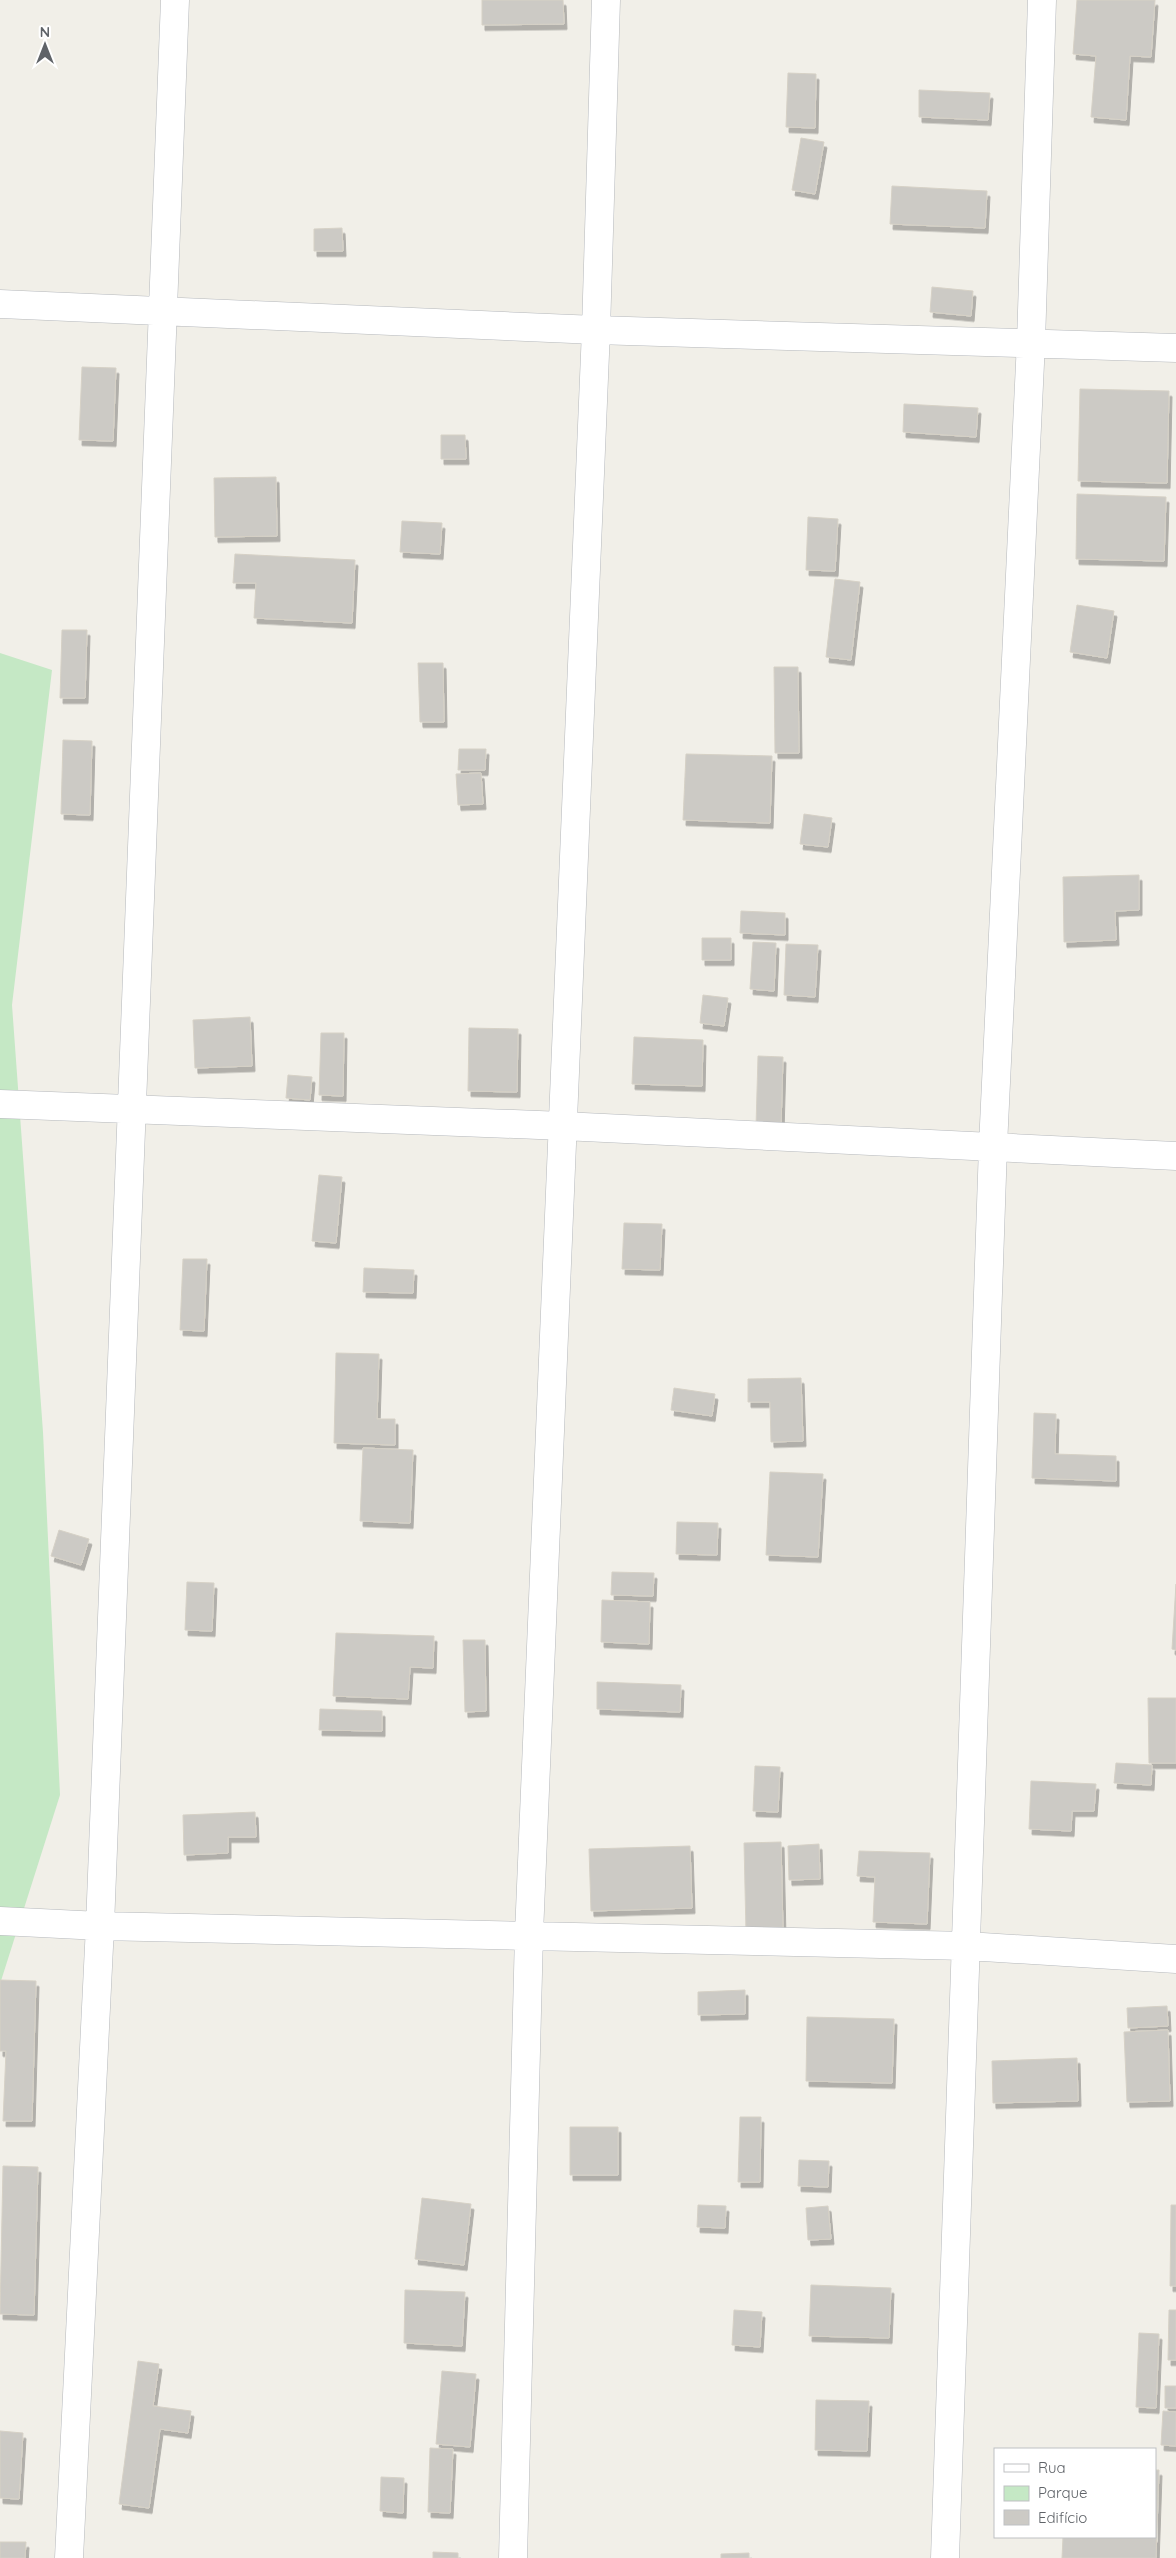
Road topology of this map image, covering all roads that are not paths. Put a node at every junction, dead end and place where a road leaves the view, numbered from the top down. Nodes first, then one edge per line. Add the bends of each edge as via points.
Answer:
1 (175, 0) edge
2 (606, 0) edge
3 (1042, 0) edge
4 (0, 304) edge
5 (164, 312) junction
6 (596, 330) junction
7 (1031, 342) junction
8 (1176, 348) edge
9 (0, 1104) edge
10 (133, 1110) junction
11 (563, 1126) junction
12 (993, 1146) junction
13 (1176, 1156) edge
14 (0, 1921) edge
15 (100, 1926) junction
16 (530, 1934) junction
17 (967, 1946) junction
18 (1176, 1959) edge
19 (69, 2558) edge
20 (513, 2558) edge
21 (945, 2558) edge

1 - 5 street
2 - 6 street
3 - 7 street
4 - 5 street
5 - 6 street
5 - 10 street
6 - 7 street
6 - 11 street
7 - 8 street
7 - 12 street
9 - 10 street
10 - 11 street
10 - 15 street
11 - 12 street
11 - 16 street
12 - 13 street
12 - 17 street
14 - 15 street
15 - 16 street
15 - 19 street
16 - 17 street
16 - 20 street
17 - 18 street
17 - 21 street

